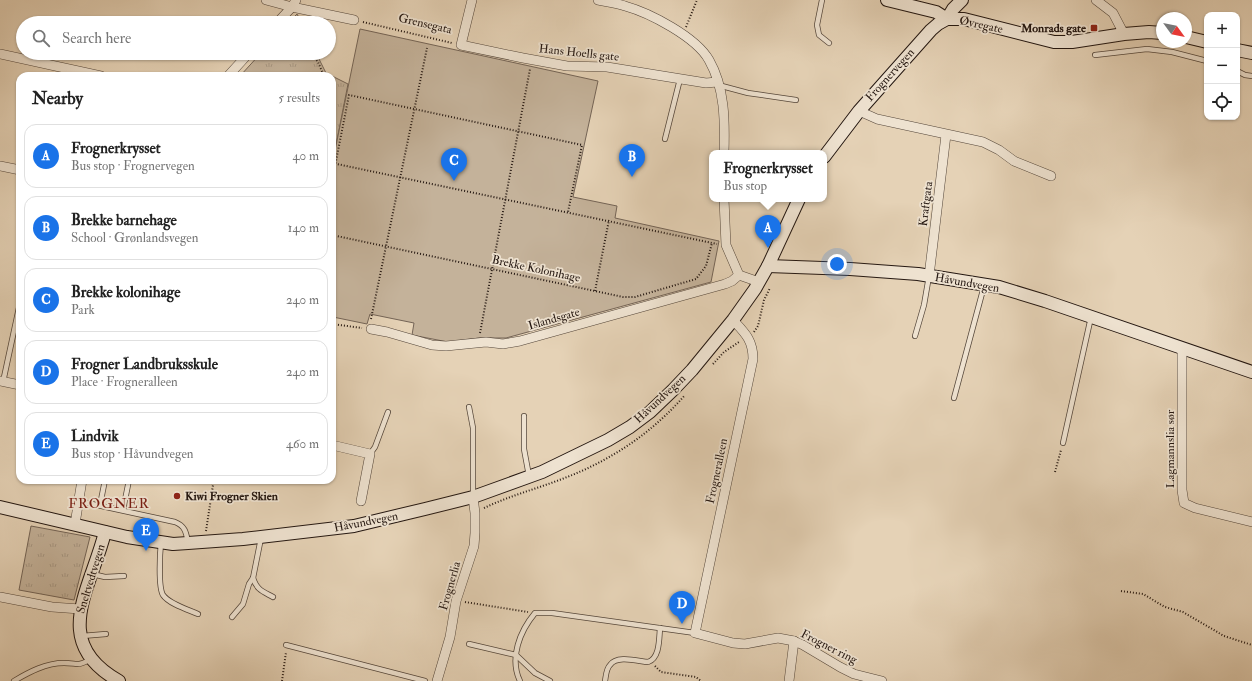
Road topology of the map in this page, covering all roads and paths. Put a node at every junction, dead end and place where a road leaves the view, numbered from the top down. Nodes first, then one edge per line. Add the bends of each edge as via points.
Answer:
1 (266, 0) edge
2 (472, 0) edge
3 (598, 0) edge
4 (697, 0) edge
5 (822, 0) edge
6 (887, 0) edge
7 (962, 0) edge
8 (1096, 0) edge
9 (294, 4) edge
10 (283, 16) edge
11 (947, 19) junction
12 (354, 20) joint
13 (1156, 33) edge
14 (1124, 34) junction
15 (683, 35) junction
16 (1192, 39) edge
17 (1204, 41) edge
18 (829, 43) dead end
19 (461, 45) junction
20 (427, 48) dead end
21 (1240, 51) edge
22 (1252, 53) edge
23 (0, 54) edge
24 (1095, 55) dead end
25 (16, 57) edge
26 (28, 60) edge
27 (243, 60) edge
28 (316, 60) edge
29 (532, 60) junction
30 (1204, 60) edge
31 (83, 72) edge
32 (232, 72) edge
33 (322, 72) edge
34 (1240, 72) edge
35 (1252, 76) edge
36 (680, 79) junction
37 (718, 83) junction
38 (796, 100) dead end
39 (414, 109) junction
40 (859, 110) junction
41 (518, 131) junction
42 (946, 135) junction
43 (665, 139) dead end
44 (724, 150) edge
45 (827, 153) edge
46 (336, 164) joint
47 (0, 166) edge
48 (16, 169) edge
49 (1051, 176) dead end
50 (400, 177) junction
51 (505, 199) junction
52 (724, 202) edge
53 (798, 202) edge
54 (568, 212) junction
55 (609, 220) junction
56 (336, 236) edge
57 (712, 243) junction
58 (386, 246) junction
59 (726, 246) junction
60 (768, 266) junction
61 (781, 267) junction
62 (492, 269) junction
63 (738, 275) junction
64 (929, 276) junction
65 (759, 282) junction
66 (985, 284) junction
67 (595, 291) junction
68 (1091, 317) junction
69 (16, 320) edge
70 (733, 320) junction
71 (336, 325) edge
72 (371, 329) junction
73 (915, 336) dead end
74 (748, 337) junction
75 (478, 342) junction
76 (1182, 349) junction
77 (1251, 370) edge
78 (2, 381) edge
79 (16, 384) edge
80 (954, 398) dead end
81 (469, 407) dead end
82 (388, 412) dead end
83 (524, 416) dead end
84 (1063, 443) joint
85 (336, 446) edge
86 (370, 454) junction
87 (1055, 472) dead end
88 (529, 476) junction
89 (81, 484) edge
90 (104, 484) edge
91 (128, 484) edge
92 (212, 484) edge
93 (472, 496) junction
94 (78, 501) junction
95 (361, 501) dead end
96 (100, 505) junction
97 (0, 507) edge
98 (122, 510) junction
99 (1252, 522) edge
100 (75, 524) junction
101 (105, 532) junction
102 (261, 536) junction
103 (161, 542) junction
104 (204, 542) junction
105 (188, 543) junction
106 (92, 574) junction
107 (124, 576) dead end
108 (253, 578) junction
109 (1121, 591) dead end
110 (0, 597) edge
111 (273, 597) dead end
112 (456, 601) junction
113 (80, 609) junction
114 (535, 613) junction
115 (198, 614) dead end
116 (232, 617) dead end
117 (660, 628) junction
118 (695, 633) junction
119 (106, 634) dead end
120 (80, 636) junction
121 (794, 641) junction
122 (469, 644) dead end
123 (1252, 645) edge
124 (286, 646) joint
125 (516, 655) junction
126 (91, 659) junction
127 (652, 660) junction
128 (14, 681) edge
129 (118, 681) edge
130 (282, 681) edge
131 (425, 681) edge
132 (437, 681) edge
133 (520, 681) edge
134 (550, 681) edge
135 (605, 681) edge
136 (701, 681) edge
137 (789, 681) edge
138 (882, 681) edge

1 - 9 street
2 - 19 street
3 - 15 street via 624,5 644,13
4 - 15 path
5 - 18 lane via 817,25 819,35
6 - 11 main road, Øvregate via 936,12
7 - 11 main road, Frognervegen
8 - 14 street via 1114,14
9 - 10 street
9 - 12 street
11 - 14 main road, Øvregate via 964,19 1054,42 1072,42
11 - 40 main road, Frognervegen via 931,30
12 - 19 path, Grensegata
13 - 14 main road, Øvregate
15 - 37 street via 708,58
16 - 17 main road
19 - 29 street, Hans Hoells gate
20 - 39 path
21 - 22 main road
23 - 25 street
24 - 30 lane via 1147,49
26 - 31 street
27 - 32 street
28 - 33 path
29 - 36 street, Hans Hoells gate via 567,66 607,67
29 - 41 path
34 - 35 lane
36 - 37 street, Hans Hoells gate
36 - 43 lane
37 - 38 lane via 748,92
37 - 44 street via 725,116
39 - 41 path
39 - 46 path via 350,95
39 - 50 path
40 - 42 street via 877,119
40 - 45 main road, Frognervegen
41 - 51 path
41 - 54 path via 582,145
42 - 49 street via 983,142 1014,161
42 - 64 street, Kraftgata
46 - 50 path
47 - 48 street
50 - 51 path
50 - 58 path
51 - 54 path
51 - 62 path
52 - 59 street
53 - 60 main road
54 - 55 path
55 - 57 path
55 - 67 path
56 - 58 path, Brekke Kolonihage
57 - 59 path
57 - 67 path, Brekke Kolonihage via 706,266 696,279 635,297
58 - 62 path, Brekke Kolonihage
58 - 72 path
59 - 63 street
60 - 61 main road, Håvundvegen
60 - 65 main road, Håvundvegen
61 - 64 main road, Håvundvegen via 850,269
61 - 74 path via 764,300 758,326
62 - 67 path, Brekke Kolonihage
62 - 75 path
63 - 65 street
63 - 75 street, Islandsgate via 725,284 520,341 503,344
64 - 66 main road, Håvundvegen
64 - 73 lane
65 - 70 main road, Håvundvegen
66 - 68 main road, Håvundvegen
66 - 80 lane
68 - 76 main road, Håvundvegen
68 - 84 lane
69 - 78 lane
70 - 74 street, Frogneralleen
70 - 88 main road, Håvundvegen via 673,390 630,428 581,454
71 - 72 path
72 - 75 street, Islandsgate via 432,345
74 - 118 street, Frogneralleen via 753,359
76 - 77 main road, Håvundvegen
76 - 99 street, Lagmannslia sør via 1184,503
78 - 79 street
81 - 93 lane via 473,428
82 - 86 lane
83 - 88 lane via 524,449
84 - 87 path
85 - 86 street
86 - 95 street
88 - 93 main road, Håvundvegen
89 - 94 street
90 - 96 lane
91 - 98 lane
92 - 104 path
93 - 102 main road, Håvundvegen via 354,526
93 - 112 street, Frognerlia via 475,513 474,546
94 - 96 lane
94 - 100 street
96 - 98 lane
97 - 100 main road, Håvundvegen
98 - 105 lane via 181,524 186,530
100 - 101 main road, Håvundvegen
101 - 103 main road, Håvundvegen
101 - 106 main road, Sneltvedtvegen
102 - 104 main road, Håvundvegen
102 - 108 lane
103 - 105 main road, Håvundvegen
103 - 115 lane via 159,554 163,595 178,606
104 - 105 main road, Håvundvegen
106 - 107 lane via 106,577
106 - 113 main road, Sneltvedtvegen
108 - 111 lane via 260,590
108 - 116 lane via 243,604
109 - 123 path via 1143,594 1165,607 1183,612 1224,636
110 - 113 street via 52,607
112 - 114 path
112 - 132 street, Frognerlia via 450,637
113 - 120 main road, Sneltvedtvegen
114 - 117 lane via 552,613
114 - 125 lane via 524,628
117 - 118 lane
117 - 127 lane via 656,653
118 - 121 street, Frogner ring via 745,644 778,638
119 - 120 lane
120 - 126 main road, Sneltvedtvegen
121 - 137 street
121 - 138 street, Frogner ring via 854,674
122 - 125 lane
124 - 130 path
124 - 131 lane
125 - 133 lane via 515,666
125 - 134 lane via 535,673
126 - 128 lane via 79,665 64,663 33,670
126 - 129 main road, Sneltvedtvegen
127 - 135 lane via 615,661 610,664
127 - 136 path via 656,669 661,672 696,677

